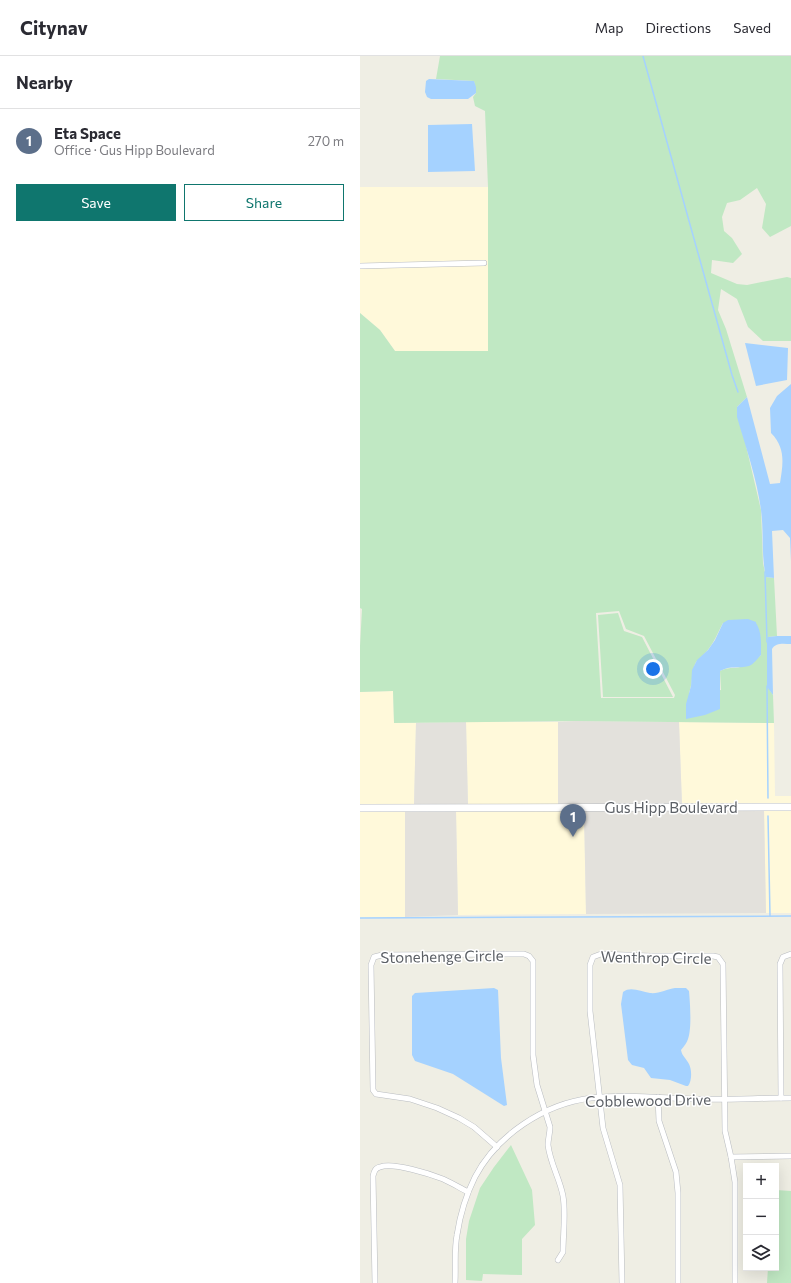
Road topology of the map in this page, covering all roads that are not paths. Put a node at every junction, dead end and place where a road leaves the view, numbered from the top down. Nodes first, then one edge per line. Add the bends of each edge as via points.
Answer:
1 (484, 263) dead end
2 (360, 266) edge
3 (791, 807) edge
4 (360, 808) edge
5 (791, 954) edge
6 (600, 1097) junction
7 (658, 1097) junction
8 (781, 1098) junction
9 (791, 1098) edge
10 (724, 1099) junction
11 (545, 1112) junction
12 (497, 1147) junction
13 (791, 1156) edge
14 (731, 1157) junction
15 (468, 1192) junction
16 (558, 1260) dead end
17 (375, 1283) edge
18 (455, 1283) edge
19 (622, 1283) edge
20 (678, 1283) edge
21 (735, 1283) edge

1 - 2 street
3 - 4 street, Gus Hipp Boulevard
5 - 8 street via 783,957 780,964
6 - 7 street, Cobblewood Drive
6 - 10 street, Wenthrop Circle via 590,1011 590,965 593,957 601,954 713,956 721,959 724,969
6 - 11 street, Cobblewood Drive via 576,1101
6 - 19 street via 605,1136 620,1185
7 - 10 street, Cobblewood Drive
7 - 20 street via 659,1121 676,1172
8 - 9 street, Cobblewood Drive
8 - 10 street, Cobblewood Drive
10 - 14 street via 724,1131
11 - 12 street, Cobblewood Drive via 527,1122
11 - 12 street, Stonehenge Circle via 537,1085 533,1055 533,961 529,956 382,954 374,957 370,965 373,1090 376,1094 410,1099 459,1118
11 - 16 street via 550,1127 548,1144 564,1198 563,1252
12 - 15 street, Cobblewood Drive via 479,1170
13 - 14 street
14 - 21 street via 734,1182
15 - 17 street via 424,1172 383,1166 376,1169 373,1176
15 - 18 street, Cobblewood Drive via 457,1236

